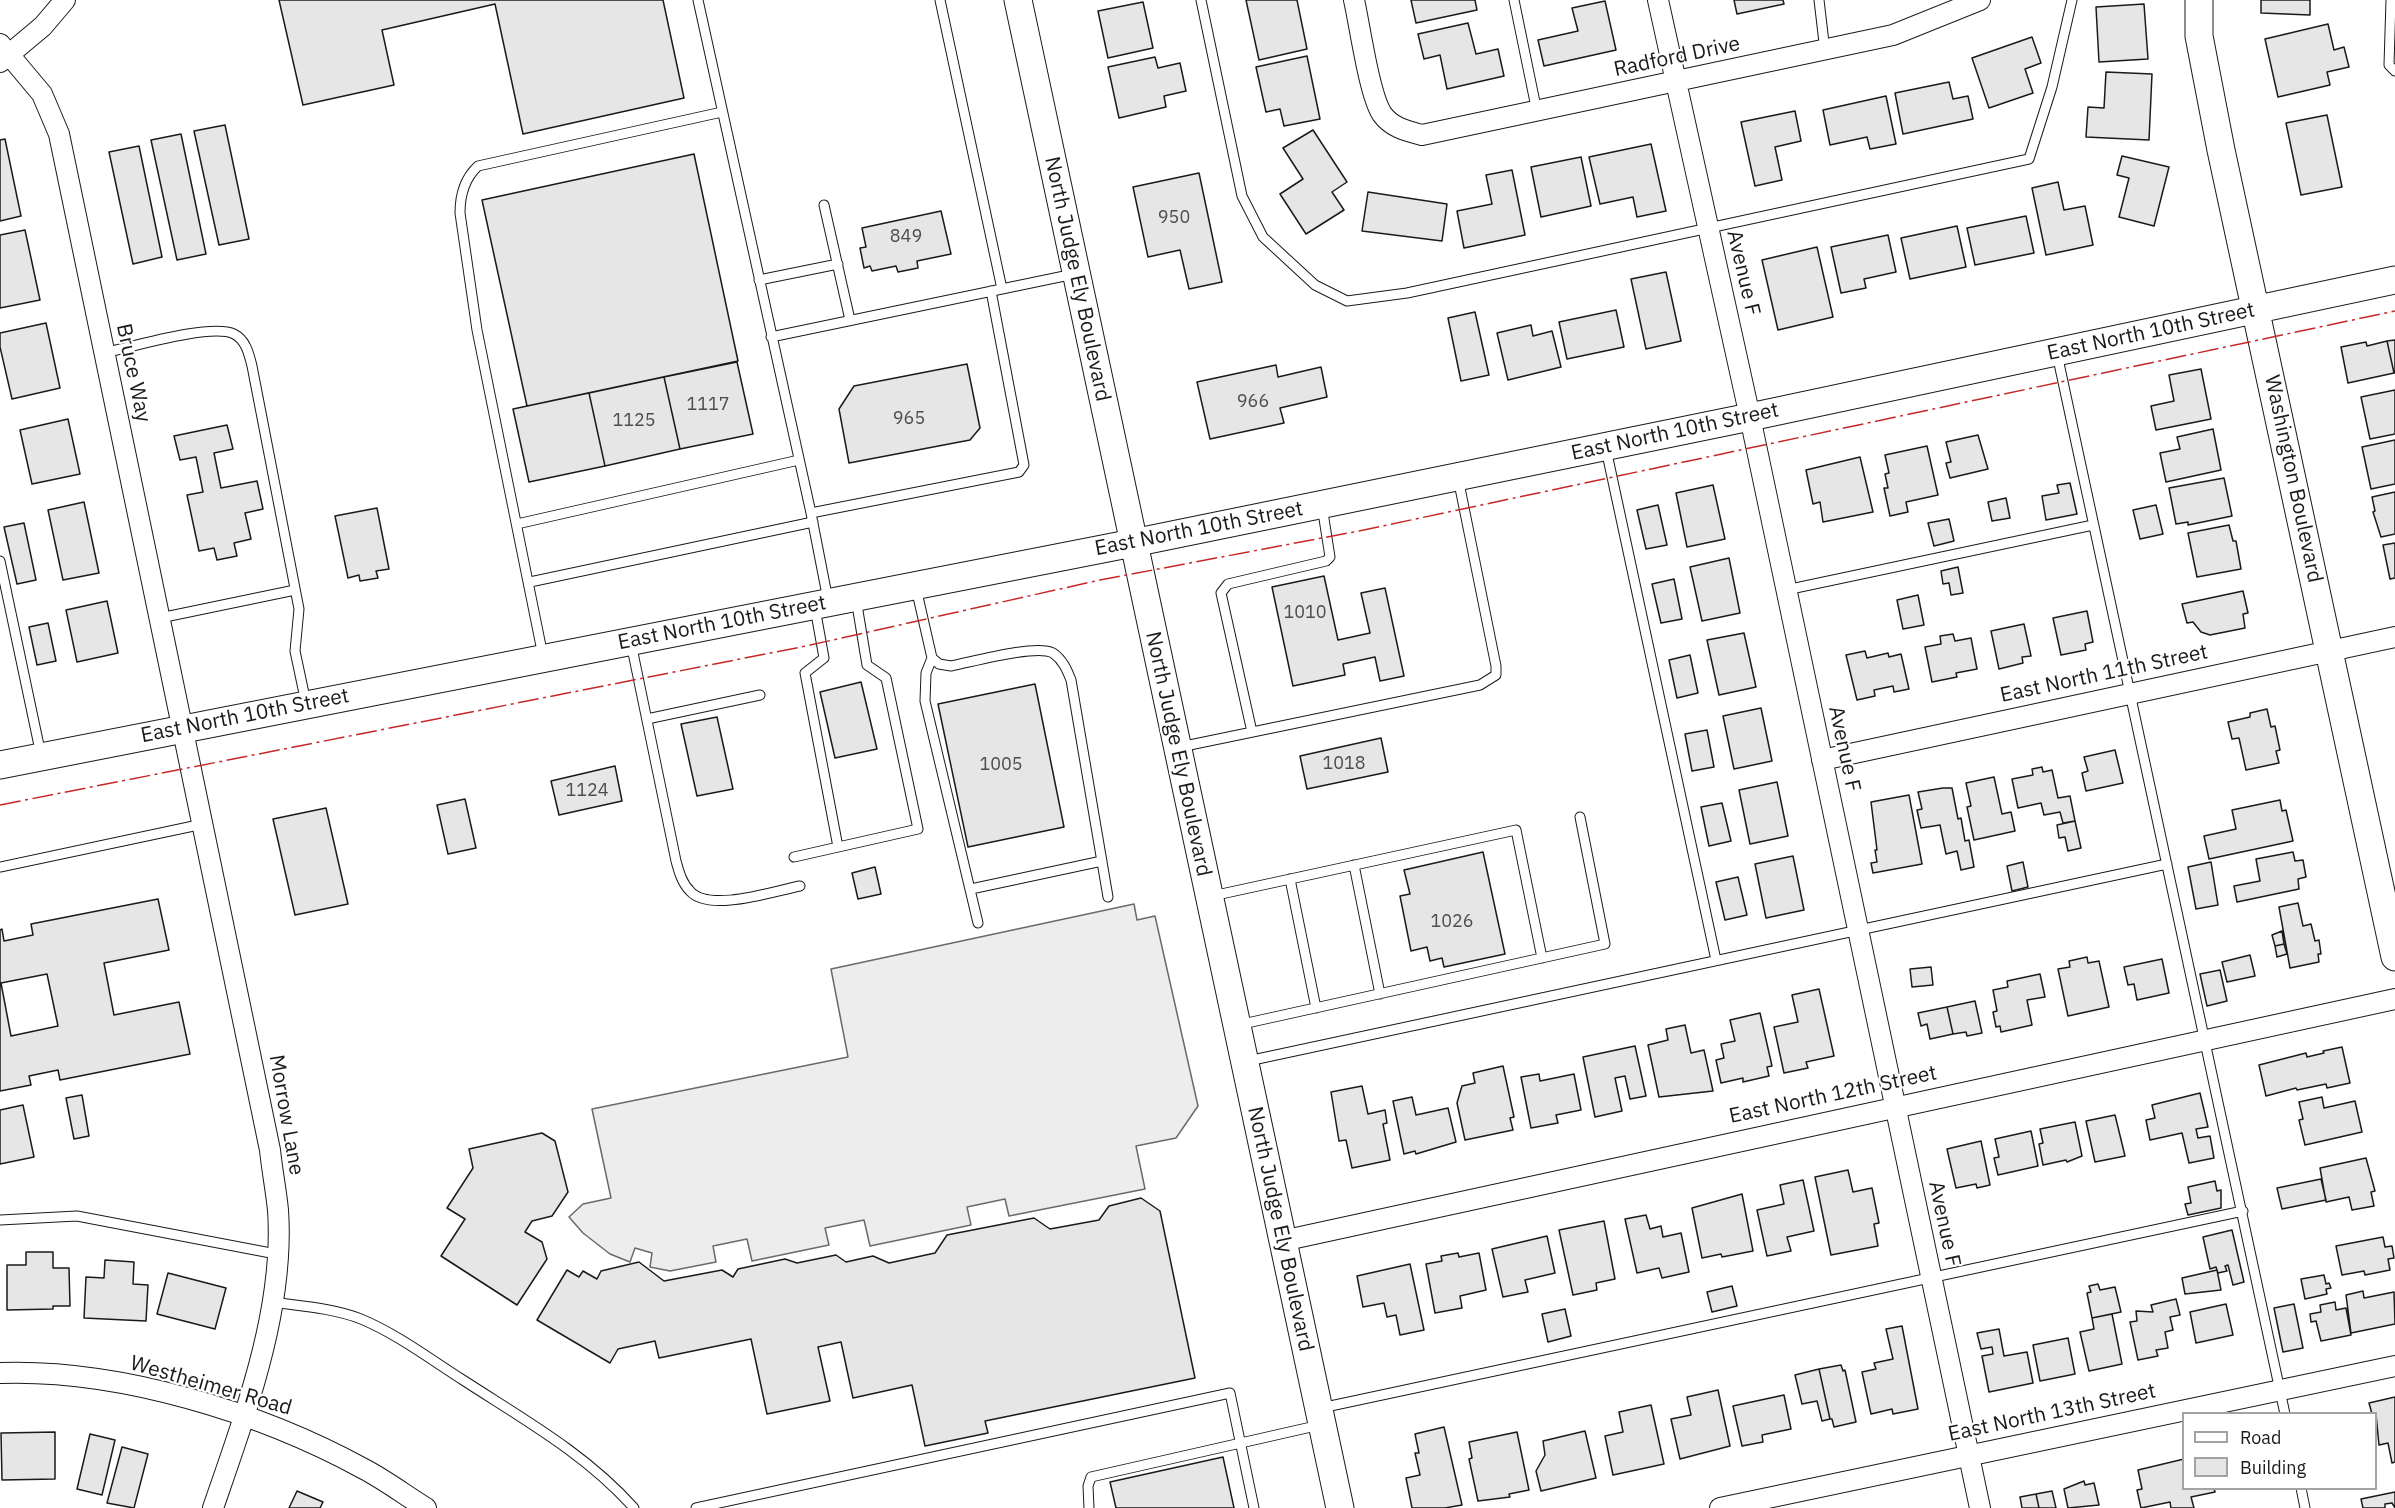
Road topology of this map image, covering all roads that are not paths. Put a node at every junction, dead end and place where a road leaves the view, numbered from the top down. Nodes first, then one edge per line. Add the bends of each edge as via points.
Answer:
1 (65, 0) edge
2 (698, 0) edge
3 (940, 0) edge
4 (1018, 0) edge
5 (1201, 0) edge
6 (1354, 0) edge
7 (1514, 0) edge
8 (1658, 0) edge
9 (1819, 0) edge
10 (2072, 0) edge
11 (2199, 0) edge
12 (2391, 0) edge
13 (1976, 1) edge
14 (1826, 51) junction
15 (3, 54) edge
16 (2395, 71) edge
17 (1676, 82) junction
18 (722, 112) junction
19 (1537, 112) junction
20 (824, 205) dead end
21 (1708, 228) junction
22 (838, 264) junction
23 (1076, 273) junction
24 (759, 280) junction
25 (2395, 280) edge
26 (1002, 289) junction
27 (991, 291) junction
28 (2256, 310) junction
29 (850, 320) junction
30 (771, 337) junction
31 (2057, 352) junction
32 (104, 353) junction
33 (1750, 417) junction
34 (1606, 446) junction
35 (799, 460) junction
36 (1458, 476) junction
37 (1322, 504) junction
38 (812, 518) junction
39 (518, 524) junction
40 (2093, 525) junction
41 (1133, 543) junction
42 (0, 561) edge
43 (530, 582) junction
44 (916, 585) junction
45 (295, 590) junction
46 (1786, 590) junction
47 (856, 597) junction
48 (821, 604) junction
49 (160, 618) junction
50 (2395, 637) edge
51 (630, 641) junction
52 (2330, 650) junction
53 (544, 658) junction
54 (932, 658) junction
55 (2128, 694) junction
56 (760, 695) dead end
57 (306, 705) junction
58 (647, 719) junction
59 (183, 729) junction
60 (1252, 732) junction
61 (1177, 748) junction
62 (42, 756) junction
63 (1822, 760) junction
64 (0, 765) edge
65 (1580, 817) dead end
66 (202, 824) junction
67 (838, 847) junction
68 (794, 857) dead end
69 (1102, 861) junction
70 (2167, 864) junction
71 (1354, 865) junction
72 (0, 867) edge
73 (1290, 879) junction
74 (800, 886) dead end
75 (971, 889) junction
76 (1208, 896) junction
77 (1108, 897) dead end
78 (978, 922) dead end
79 (1858, 929) junction
80 (2395, 957) edge
81 (1542, 958) junction
82 (1716, 960) junction
83 (1380, 994) junction
84 (2395, 999) edge
85 (1316, 1008) junction
86 (1236, 1025) junction
87 (2207, 1040) junction
88 (1244, 1062) junction
89 (1894, 1106) junction
90 (2243, 1211) junction
91 (0, 1220) edge
92 (1282, 1241) junction
93 (276, 1254) junction
94 (1930, 1277) junction
95 (271, 1302) junction
96 (2395, 1366) edge
97 (0, 1372) edge
98 (2280, 1390) junction
99 (2285, 1412) edge
100 (245, 1416) junction
101 (1320, 1416) junction
102 (1240, 1443) junction
103 (1968, 1455) junction
104 (2301, 1490) edge
105 (213, 1508) edge
106 (426, 1508) edge
107 (634, 1508) edge
108 (696, 1508) edge
109 (1089, 1508) edge
110 (1254, 1508) edge
111 (1340, 1508) edge
112 (1719, 1508) edge
113 (1980, 1508) edge
114 (2305, 1508) edge

1 - 15 street via 43,26
2 - 18 lane
3 - 26 lane
4 - 23 main road, North Judge Ely Boulevard
5 - 21 lane via 1242,196 1263,237 1315,285 1347,301 1407,293
6 - 19 street, Radford Drive via 1376,99 1383,114 1398,129 1422,135
7 - 19 lane
8 - 17 street, Avenue F
9 - 14 lane
10 - 21 lane via 2052,87 2029,159
11 - 28 main road, Washington Boulevard via 2199,36
12 - 16 lane via 2389,65
13 - 14 street, Radford Drive via 1893,34
14 - 17 street, Radford Drive
15 - 32 street, Bruce Way via 42,94 59,134
17 - 19 street, Radford Drive
17 - 21 street, Avenue F
18 - 24 lane
18 - 39 lane via 478,166 460,196 477,330
20 - 22 lane
21 - 33 street, Avenue F
22 - 24 lane
22 - 29 lane
23 - 26 lane
23 - 41 main road, North Judge Ely Boulevard
24 - 30 lane
25 - 28 main road, East North 10th Street
26 - 27 lane
27 - 29 lane
27 - 38 lane via 1024,465 1019,472
28 - 31 main road, East North 10th Street
28 - 52 main road, Washington Boulevard
29 - 30 lane
30 - 35 lane
31 - 33 main road, East North 10th Street
31 - 40 lane
32 - 45 lane via 223,330 244,342 250,356
32 - 49 street, Bruce Way
33 - 34 main road, East North 10th Street
33 - 46 street, Avenue F
34 - 36 main road, East North 10th Street
34 - 82 lane
35 - 38 lane
35 - 39 lane
36 - 37 main road, East North 10th Street
36 - 60 lane via 1496,675 1480,685
37 - 41 main road, East North 10th Street
37 - 60 lane via 1331,549 1326,561 1228,584 1221,593
38 - 43 lane
38 - 48 lane
39 - 43 lane
40 - 46 lane
40 - 55 lane
41 - 44 main road, East North 10th Street
41 - 61 main road, North Judge Ely Boulevard
42 - 62 lane
43 - 53 lane
44 - 47 main road, East North 10th Street
44 - 54 lane
45 - 49 lane
45 - 57 lane via 299,621 295,651
46 - 63 street, Avenue F
47 - 48 main road, East North 10th Street
47 - 67 lane via 867,665 886,678 918,829
48 - 51 main road, East North 10th Street
48 - 67 lane via 824,658 805,673
49 - 59 street, Bruce Way
50 - 52 street, East North 11th Street
51 - 53 main road, East North 10th Street
51 - 58 lane
52 - 55 street, East North 11th Street
52 - 80 main road, Washington Boulevard
53 - 57 main road, East North 10th Street
54 - 69 lane via 951,666 1037,650 1051,652 1064,663 1071,680
54 - 75 lane via 926,673 925,701
55 - 63 street, East North 11th Street
55 - 70 lane
56 - 58 lane
57 - 59 main road, East North 10th Street
58 - 74 lane via 676,861 691,893 707,900 727,901
59 - 62 main road, East North 10th Street
59 - 66 street, Morrow Lane
60 - 61 lane
61 - 76 main road, North Judge Ely Boulevard
62 - 64 main road, East North 10th Street
63 - 79 street, Avenue F
65 - 81 lane via 1605,944
66 - 72 lane
66 - 93 street, Morrow Lane via 270,1150 278,1211
67 - 68 lane
69 - 75 lane
69 - 77 lane
70 - 79 lane
70 - 87 lane
71 - 73 lane
71 - 81 lane via 1516,831
71 - 83 lane
73 - 76 lane
73 - 85 lane
75 - 78 lane
76 - 86 main road, North Judge Ely Boulevard
79 - 82 lane
79 - 89 street, Avenue F
81 - 83 lane
82 - 88 lane
83 - 85 lane
84 - 87 street, East North 12th Street
85 - 86 lane
86 - 88 main road, North Judge Ely Boulevard
87 - 89 street, East North 12th Street
87 - 90 lane
88 - 92 main road, North Judge Ely Boulevard
89 - 92 street, East North 12th Street
89 - 94 street, Avenue F
90 - 94 lane
90 - 98 lane
91 - 93 lane via 77,1216
92 - 101 main road, North Judge Ely Boulevard
93 - 95 street, Morrow Lane
94 - 101 lane
94 - 103 street, Avenue F
95 - 100 street, Morrow Lane
95 - 107 lane via 360,1319 406,1344 565,1446 611,1482
96 - 98 street, East North 13th Street
97 - 100 street, Westheimer Road via 131,1384
98 - 99 lane
98 - 103 street, East North 13th Street
100 - 105 street, Morrow Lane
100 - 106 street, Westheimer Road via 305,1439 365,1469
101 - 102 lane
101 - 111 main road, North Judge Ely Boulevard
102 - 108 lane via 1230,1393
102 - 109 lane via 1091,1477
102 - 110 lane
103 - 112 street, East North 13th Street
103 - 113 street, Avenue F
104 - 114 lane

